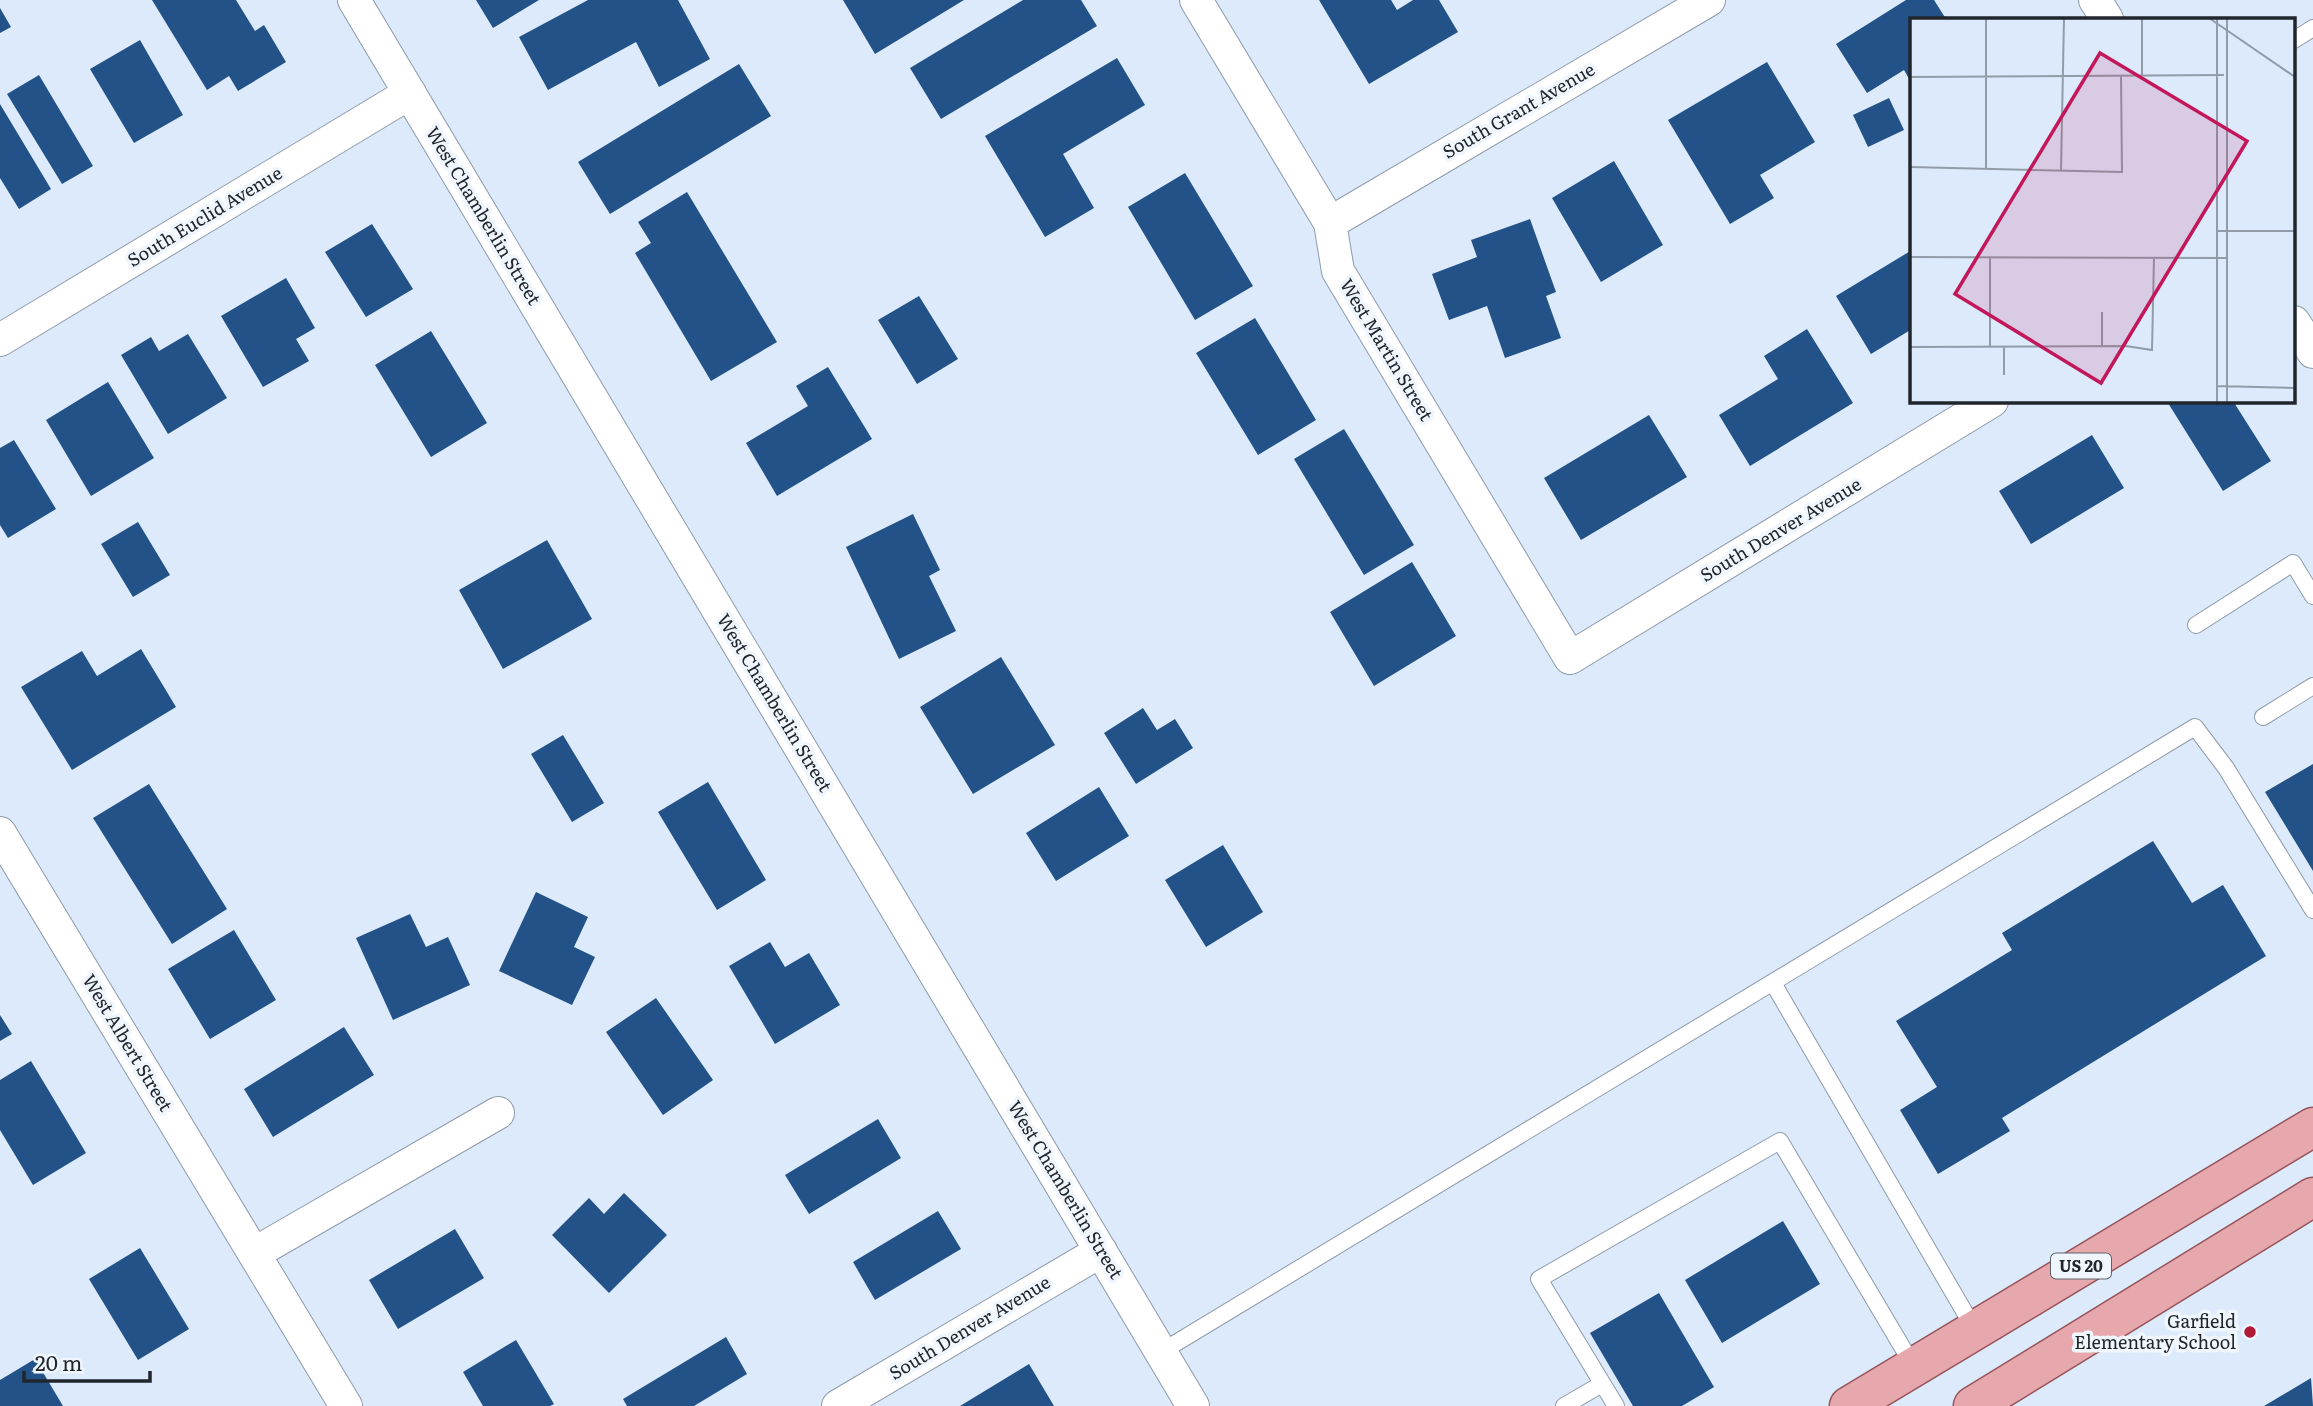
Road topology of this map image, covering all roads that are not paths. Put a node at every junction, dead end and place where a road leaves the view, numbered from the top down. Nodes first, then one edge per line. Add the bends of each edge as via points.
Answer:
1 (354, 0) edge
2 (1196, 0) edge
3 (1709, 0) edge
4 (2095, 0) edge
5 (2106, 18) edge
6 (2313, 28) edge
7 (2296, 39) edge
8 (410, 93) junction
9 (1330, 223) junction
10 (2296, 325) edge
11 (0, 340) edge
12 (2313, 352) edge
13 (1990, 402) edge
14 (2313, 596) edge
15 (2196, 625) dead end
16 (1570, 658) joint
17 (2313, 686) edge
18 (2263, 717) dead end
19 (0, 833) edge
20 (2313, 910) edge
21 (1773, 983) junction
22 (498, 1113) dead end
23 (2313, 1127) edge
24 (2313, 1197) edge
25 (1101, 1251) junction
26 (255, 1253) junction
27 (1975, 1330) junction
28 (1161, 1352) junction
29 (1914, 1367) junction
30 (1602, 1384) junction
31 (346, 1406) edge
32 (838, 1406) edge
33 (1193, 1406) edge
34 (1564, 1406) edge
35 (1616, 1406) edge
36 (1849, 1406) edge
37 (1972, 1406) edge

1 - 8 street, West Chamberlin Street
2 - 9 street, West Martin Street
3 - 9 street, South Grant Avenue
4 - 5 street
6 - 7 lane
8 - 11 street, South Euclid Avenue
8 - 25 street, West Chamberlin Street
9 - 16 street, West Martin Street via 1338,271
10 - 12 street
13 - 16 street, South Denver Avenue
14 - 15 lane via 2293,563
17 - 18 lane
19 - 26 street, West Albert Street
20 - 21 lane via 2226,768 2195,727
21 - 27 lane
21 - 28 lane
22 - 26 street
23 - 27 main road, US 20
24 - 37 main road
25 - 28 street, West Chamberlin Street
25 - 32 street, South Denver Avenue
26 - 31 street, West Albert Street
27 - 29 main road, US 20
28 - 33 street, West Chamberlin Street
29 - 30 lane via 1780,1141 1539,1279
29 - 36 main road, US 20
30 - 34 lane
30 - 35 lane

